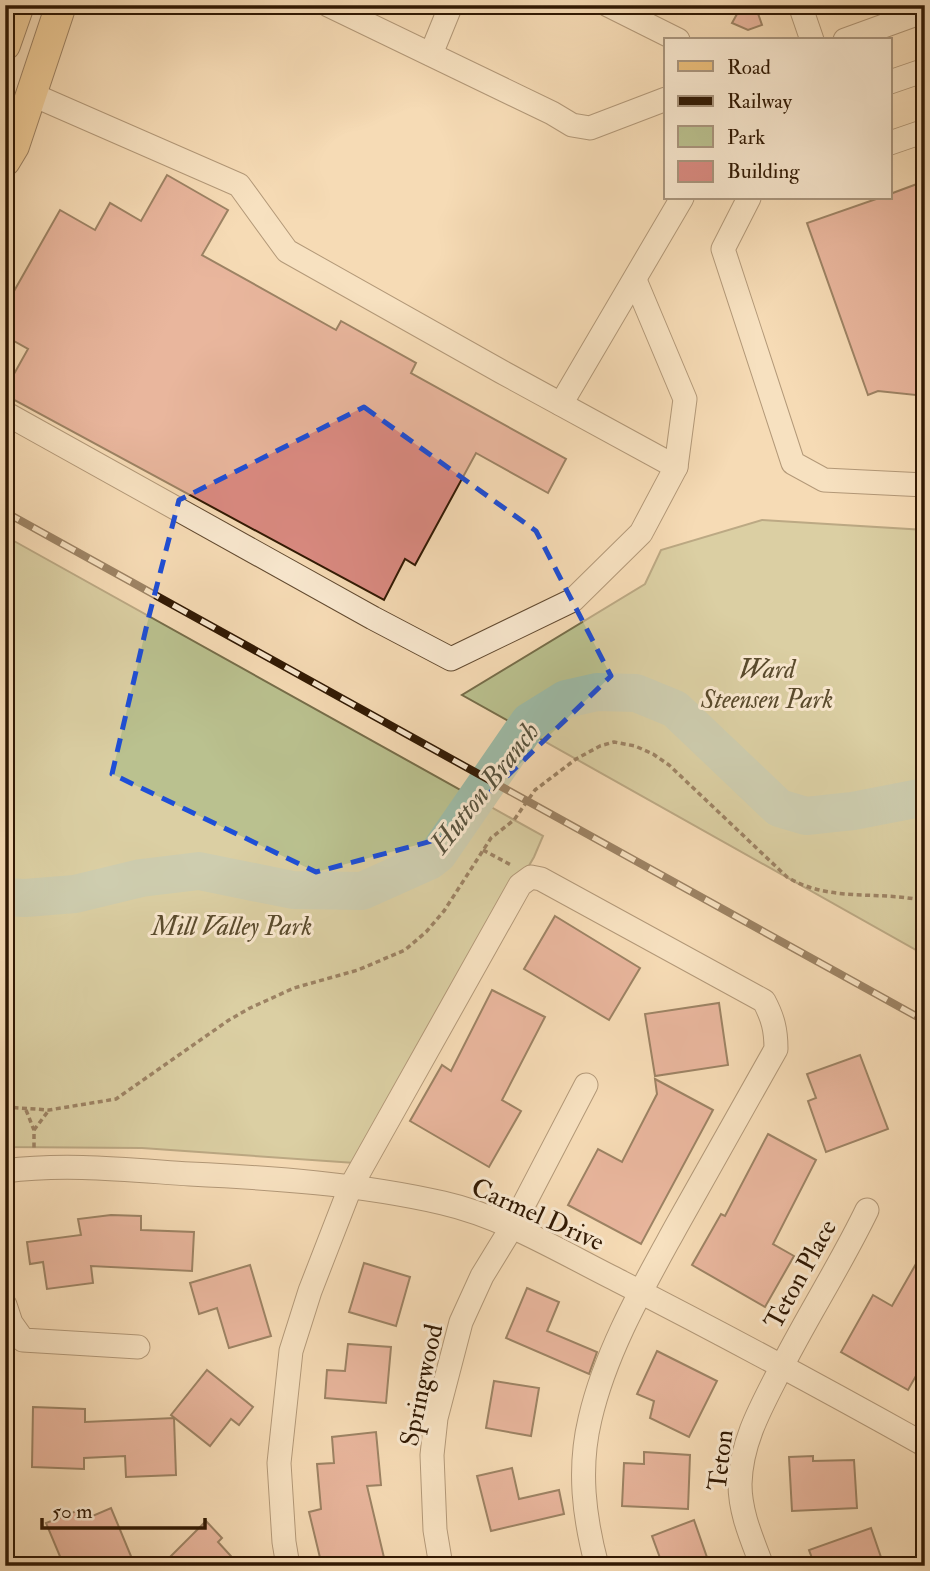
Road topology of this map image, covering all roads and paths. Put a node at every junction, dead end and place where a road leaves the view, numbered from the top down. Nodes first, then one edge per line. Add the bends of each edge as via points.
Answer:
1 (19, 5) edge
2 (61, 5) edge
3 (328, 5) edge
4 (451, 5) edge
5 (608, 5) edge
6 (800, 5) edge
7 (924, 8) edge
8 (674, 38) edge
9 (812, 38) edge
10 (850, 38) edge
11 (5, 45) edge
12 (431, 54) junction
13 (925, 69) edge
14 (892, 81) edge
15 (31, 94) junction
16 (664, 100) edge
17 (925, 131) edge
18 (892, 143) edge
19 (5, 161) edge
20 (681, 200) edge
21 (748, 200) edge
22 (635, 280) junction
23 (561, 404) junction
24 (5, 413) edge
25 (676, 467) junction
26 (925, 485) edge
27 (483, 850) junction
28 (531, 877) junction
29 (925, 901) edge
30 (586, 1085) dead end
31 (5, 1107) edge
32 (26, 1110) junction
33 (49, 1110) junction
34 (34, 1130) junction
35 (34, 1167) junction
36 (5, 1171) edge
37 (350, 1188) junction
38 (867, 1210) dead end
39 (512, 1227) junction
40 (640, 1292) junction
41 (5, 1305) edge
42 (138, 1347) dead end
43 (782, 1365) junction
44 (922, 1438) edge
45 (288, 1566) edge
46 (441, 1566) edge
47 (597, 1566) edge
48 (762, 1566) edge

1 - 11 main road
2 - 15 main road
3 - 12 street
4 - 12 street
5 - 8 street
6 - 9 street
7 - 10 street
12 - 16 street via 572,125 590,128
13 - 14 street
15 - 19 main road
15 - 23 street via 239,185 288,251
17 - 18 street
20 - 22 street
21 - 26 street via 723,249 793,463 824,480
22 - 23 street
22 - 25 street via 685,399
23 - 25 street
24 - 25 street via 451,659 573,600 641,533
27 - 28 path
27 - 29 path via 542,784 576,759 614,742 635,746 669,765 802,886 836,895 892,895
27 - 33 path via 444,911 405,950 250,1008 116,1099
28 - 37 street via 520,886
28 - 40 street via 764,1001 774,1020 776,1049
30 - 39 street, Springwood
31 - 32 path
32 - 33 path
32 - 34 path
33 - 34 path
34 - 35 path
35 - 36 street, Carmel Drive
35 - 37 street, Carmel Drive via 260,1178
37 - 39 street, Carmel Drive via 444,1203
37 - 45 street via 291,1351 279,1464
38 - 43 street, Teton Place
39 - 40 street, Carmel Drive
39 - 46 street, Springwood via 461,1322 436,1418 432,1455
40 - 43 street, Carmel Drive
40 - 47 street via 603,1376 590,1421 584,1471 586,1522
41 - 42 street via 23,1339
43 - 44 street, Carmel Drive
43 - 48 street, Teton via 750,1427 740,1484 743,1514

